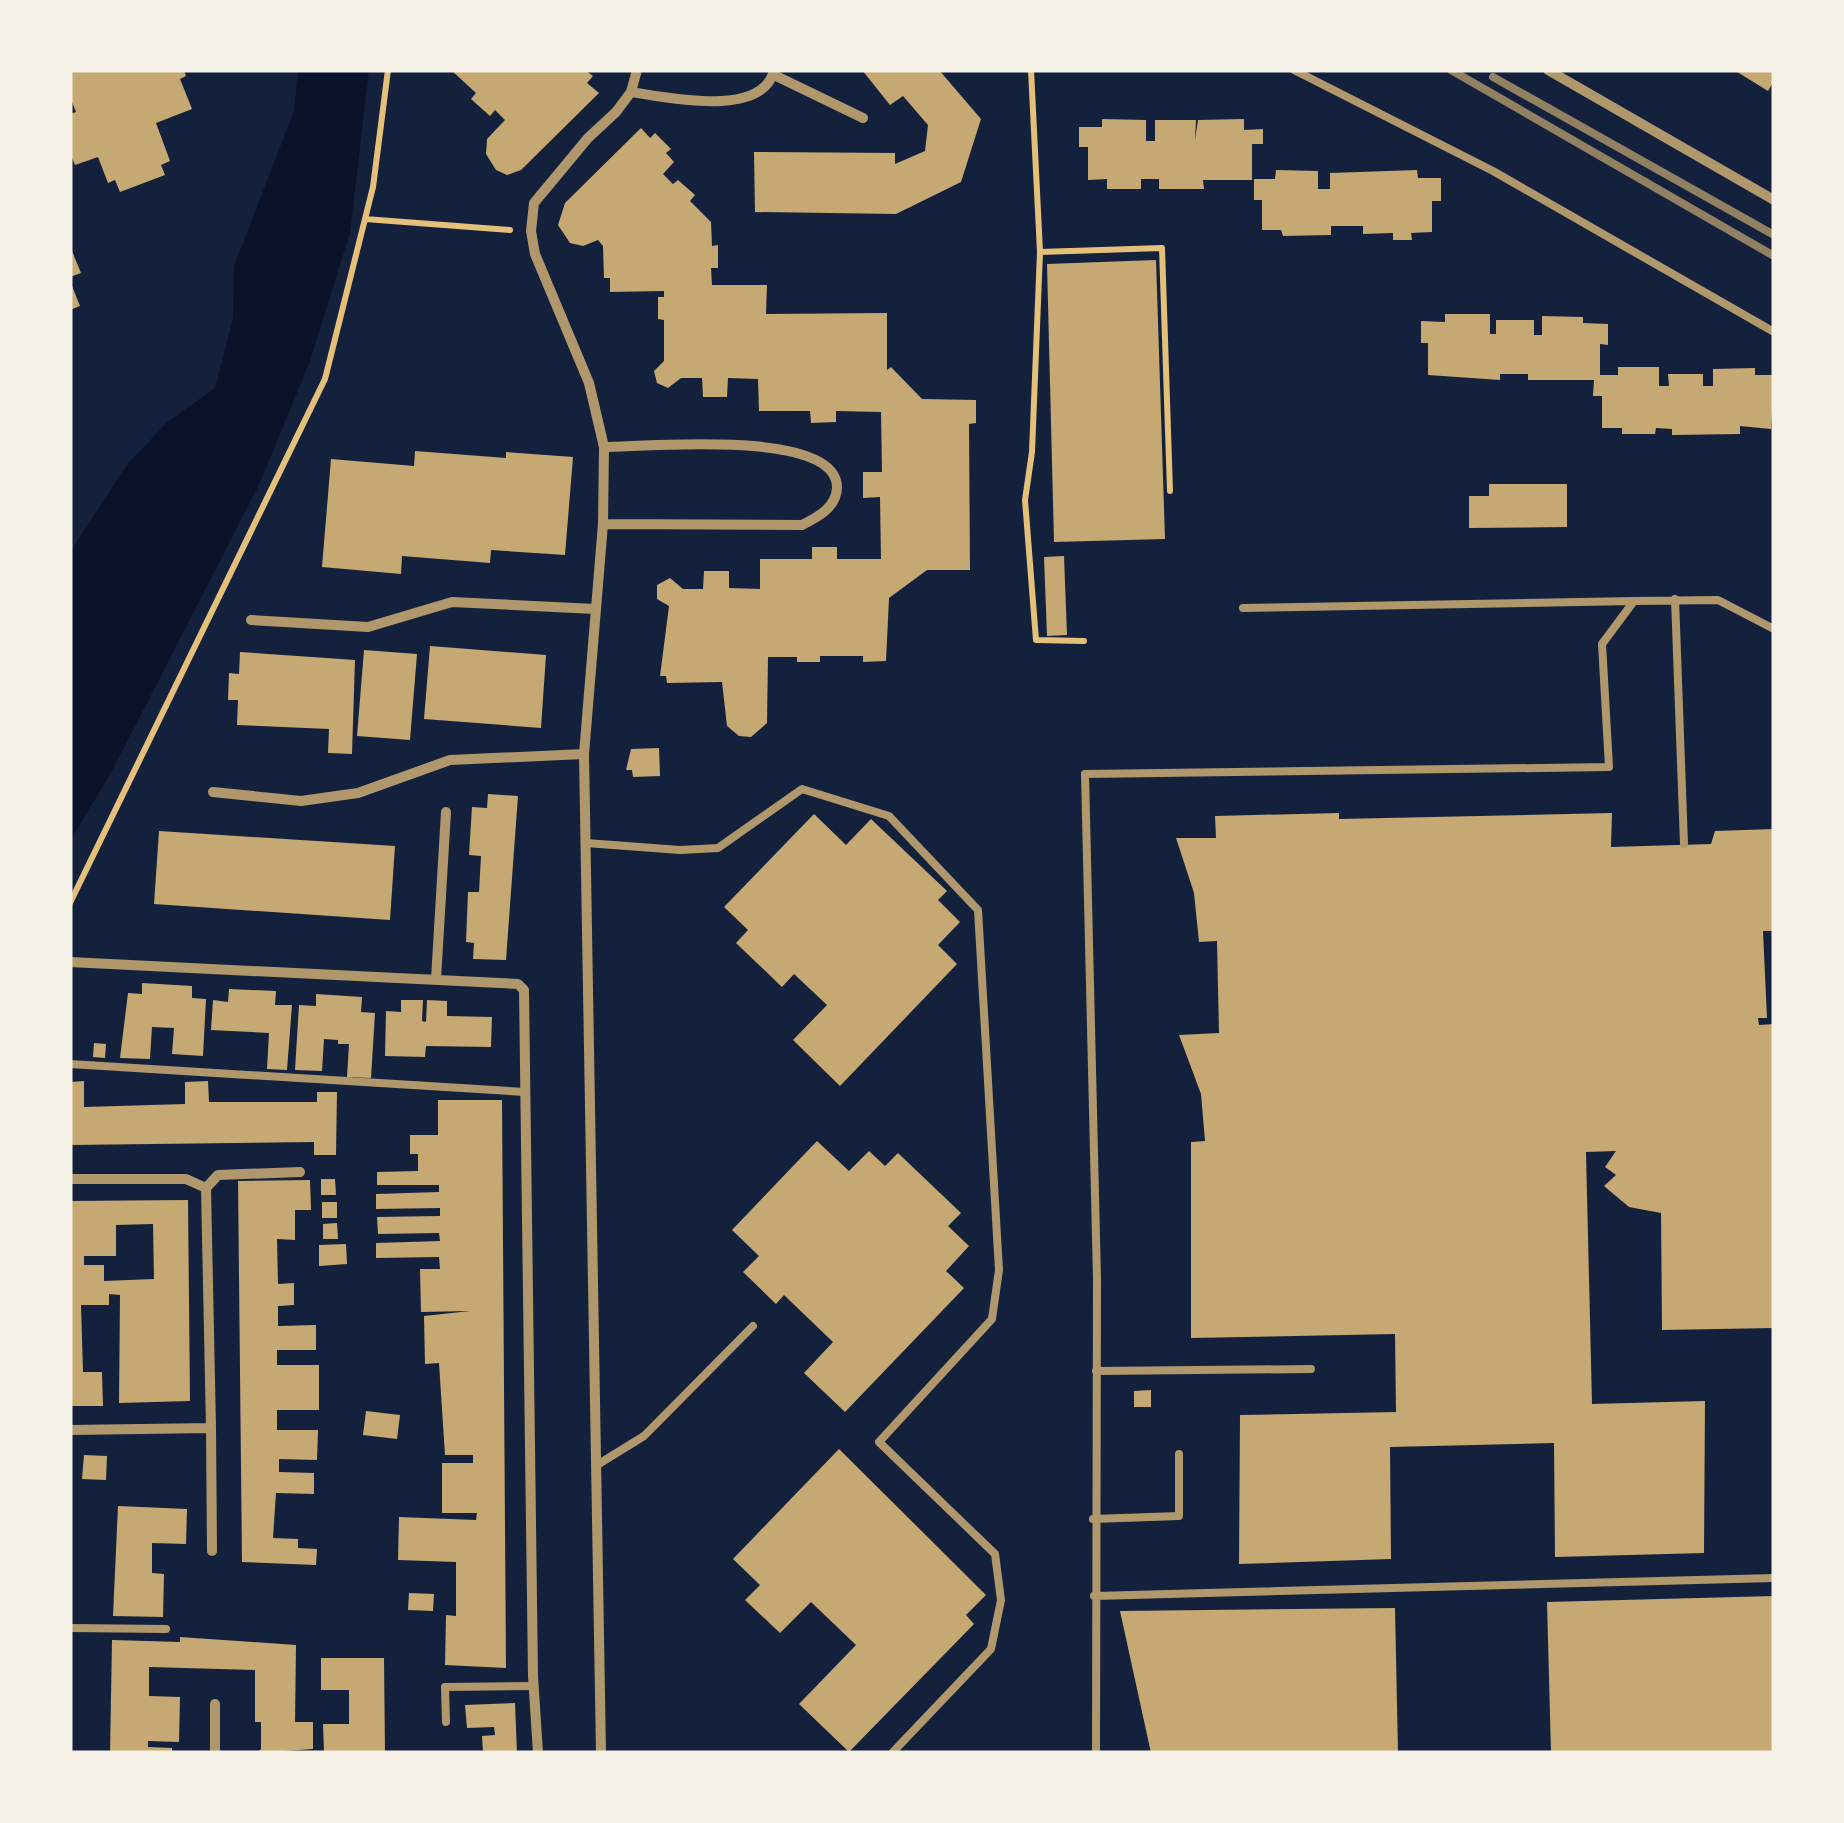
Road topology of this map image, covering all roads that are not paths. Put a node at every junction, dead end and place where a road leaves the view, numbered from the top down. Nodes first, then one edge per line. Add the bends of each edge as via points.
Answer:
1 (637, 70) edge
2 (1294, 70) edge
3 (1548, 70) edge
4 (774, 72) edge
5 (630, 92) junction
6 (863, 118) dead end
7 (1774, 200) edge
8 (1774, 332) edge
9 (604, 448) junction
10 (603, 524) junction
11 (1675, 600) junction
12 (1634, 601) junction
13 (1243, 608) dead end
14 (595, 609) junction
15 (251, 620) dead end
16 (1774, 629) edge
17 (584, 754) junction
18 (213, 792) dead end
19 (446, 812) dead end
20 (586, 842) junction
21 (1684, 844) dead end
22 (70, 962) edge
23 (436, 979) junction
24 (70, 1064) edge
25 (525, 1092) junction
26 (300, 1172) dead end
27 (70, 1180) edge
28 (206, 1188) junction
29 (753, 1326) dead end
30 (1311, 1369) dead end
31 (1096, 1371) junction
32 (211, 1428) junction
33 (70, 1430) edge
34 (1179, 1454) dead end
35 (597, 1465) junction
36 (1093, 1519) junction
37 (212, 1551) dead end
38 (1774, 1578) edge
39 (1094, 1596) junction
40 (70, 1628) edge
41 (166, 1629) dead end
42 (534, 1686) junction
43 (215, 1704) dead end
44 (446, 1722) dead end
45 (215, 1753) edge
46 (538, 1753) edge
47 (601, 1753) edge
48 (892, 1753) edge
49 (1096, 1753) edge

1 - 5 street
2 - 8 lane via 1493,171
3 - 7 street
4 - 5 street via 757,93 720,102
4 - 6 street
5 - 9 street via 534,203 531,231 590,382
9 - 10 street
9 - 10 street via 800,451 826,463 837,492 824,514 802,525
10 - 14 street
11 - 12 lane
11 - 16 lane via 1718,600
11 - 21 lane
12 - 13 lane
12 - 31 lane via 1602,644 1609,768 1085,774
14 - 15 street via 452,602 368,627
14 - 17 street
17 - 18 street via 450,760 358,793 301,800
17 - 20 street
19 - 23 street
20 - 35 street
20 - 48 lane via 718,848 802,789 888,816 978,910 999,1270 992,1318 879,1442 995,1554 1002,1600 991,1648
22 - 23 street
23 - 25 street via 518,984
24 - 25 lane
25 - 42 street
26 - 28 street via 218,1175
27 - 28 street via 186,1179
28 - 32 street
29 - 35 lane via 644,1436
30 - 31 lane
31 - 36 lane
32 - 33 street
32 - 37 street
34 - 36 lane via 1179,1516
35 - 47 street
36 - 39 lane
38 - 39 lane
39 - 49 lane
40 - 41 lane
42 - 44 lane via 445,1687
42 - 46 street
43 - 45 street

